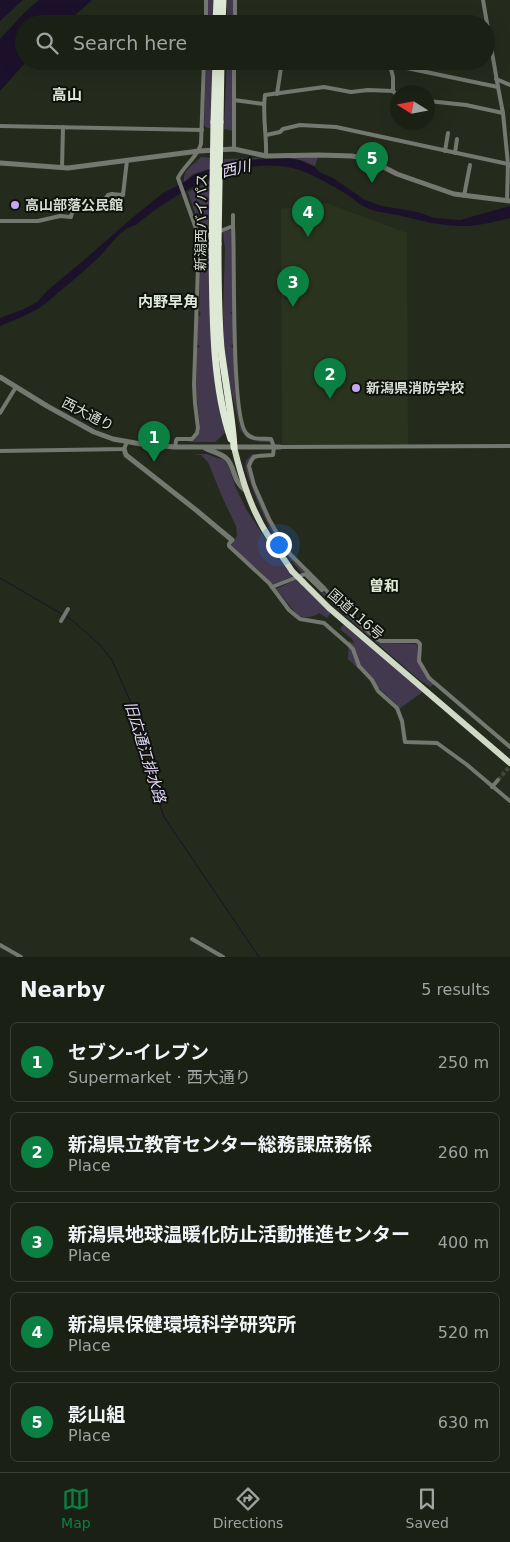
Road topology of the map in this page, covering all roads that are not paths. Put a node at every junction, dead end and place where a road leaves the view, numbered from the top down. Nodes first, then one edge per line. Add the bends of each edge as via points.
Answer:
1 (206, 0) edge
2 (217, 0) edge
3 (223, 0) edge
4 (235, 0) edge
5 (484, 0) edge
6 (206, 15) edge
7 (216, 15) edge
8 (222, 15) edge
9 (235, 15) edge
10 (486, 15) edge
11 (204, 70) edge
12 (216, 70) edge
13 (220, 70) edge
14 (234, 70) edge
15 (281, 70) edge
16 (391, 70) edge
17 (415, 70) edge
18 (495, 70) edge
19 (496, 79) junction
20 (510, 84) edge
21 (393, 85) edge
22 (498, 87) junction
23 (390, 91) edge
24 (277, 94) junction
25 (234, 100) junction
26 (435, 102) edge
27 (264, 104) junction
28 (503, 112) junction
29 (217, 122) junction
30 (0, 126) edge
31 (63, 127) junction
32 (202, 130) junction
33 (448, 133) dead end
34 (266, 134) junction
35 (457, 139) dead end
36 (234, 149) junction
37 (199, 151) junction
38 (445, 151) junction
39 (454, 153) junction
40 (266, 156) junction
41 (127, 160) junction
42 (0, 163) edge
43 (508, 164) junction
44 (470, 165) dead end
45 (62, 168) junction
46 (464, 196) junction
47 (508, 201) edge
48 (233, 216) dead end
49 (0, 221) edge
50 (233, 226) junction
51 (199, 238) junction
52 (0, 377) edge
53 (16, 387) junction
54 (0, 413) edge
55 (127, 442) junction
56 (510, 446) edge
57 (175, 447) junction
58 (202, 447) junction
59 (234, 447) junction
60 (277, 447) junction
61 (124, 450) junction
62 (0, 451) edge
63 (245, 490) junction
64 (232, 540) joint
65 (272, 587) junction
66 (324, 588) junction
67 (68, 609) dead end
68 (61, 621) dead end
69 (510, 747) edge
70 (510, 763) edge
71 (498, 780) tunnel mouth
72 (492, 787) junction
73 (510, 801) edge
74 (192, 939) dead end
75 (0, 945) edge
76 (21, 957) edge
77 (223, 957) edge

1 - 6 street
2 - 7 highway
3 - 8 highway
4 - 9 street
5 - 10 street
11 - 32 street
12 - 29 highway, 新潟西バイパス
13 - 29 highway, 新潟西バイパス
14 - 25 street
15 - 24 street
16 - 21 street
17 - 22 street
18 - 19 street
19 - 20 street
19 - 22 street
22 - 28 street
23 - 24 street via 351,92 324,87
24 - 27 street via 265,95
25 - 27 street
25 - 36 street
26 - 28 street
27 - 34 street
28 - 43 street
29 - 59 highway, 新潟西バイパス, bridge via 215,245 223,382
30 - 31 street
31 - 32 street
31 - 45 street
32 - 37 street
33 - 38 street
34 - 38 street via 300,125 336,127
34 - 40 street
35 - 39 street
36 - 37 street
36 - 40 street
37 - 41 street
37 - 51 street via 178,178
38 - 39 street
39 - 43 street
40 - 46 street via 368,158 397,174
41 - 45 street
41 - 49 street via 123,195 112,194 91,205 78,206 73,209 71,217
42 - 45 street
43 - 47 street
44 - 46 street
46 - 47 street
48 - 50 street
50 - 51 street
50 - 60 street via 237,388 242,427 253,438 271,439
51 - 57 street via 194,385 198,428 192,439 177,439
52 - 53 street, 西大通り
53 - 54 street
53 - 55 street, 西大通り via 94,432
55 - 57 street, 西大通り
55 - 61 street
56 - 60 street
57 - 58 street, 西大通り
58 - 59 street, 西大通り
58 - 63 street via 227,459 236,480
59 - 60 street, 西大通り
59 - 63 highway, 国道116号
60 - 66 street via 273,455 258,456 251,461 249,466 254,485 284,546
61 - 62 street
61 - 64 street via 126,455
63 - 70 highway, 国道116号, bridge via 270,539 292,571 329,608
64 - 65 street via 229,546
65 - 66 street via 305,574 322,590
65 - 72 street via 288,610 300,619 324,623 349,645 359,666 396,708 405,742 438,743
66 - 69 street via 376,638 420,644 419,661 429,678
67 - 68 street
71 - 72 street
72 - 73 street
74 - 77 street
75 - 76 street

